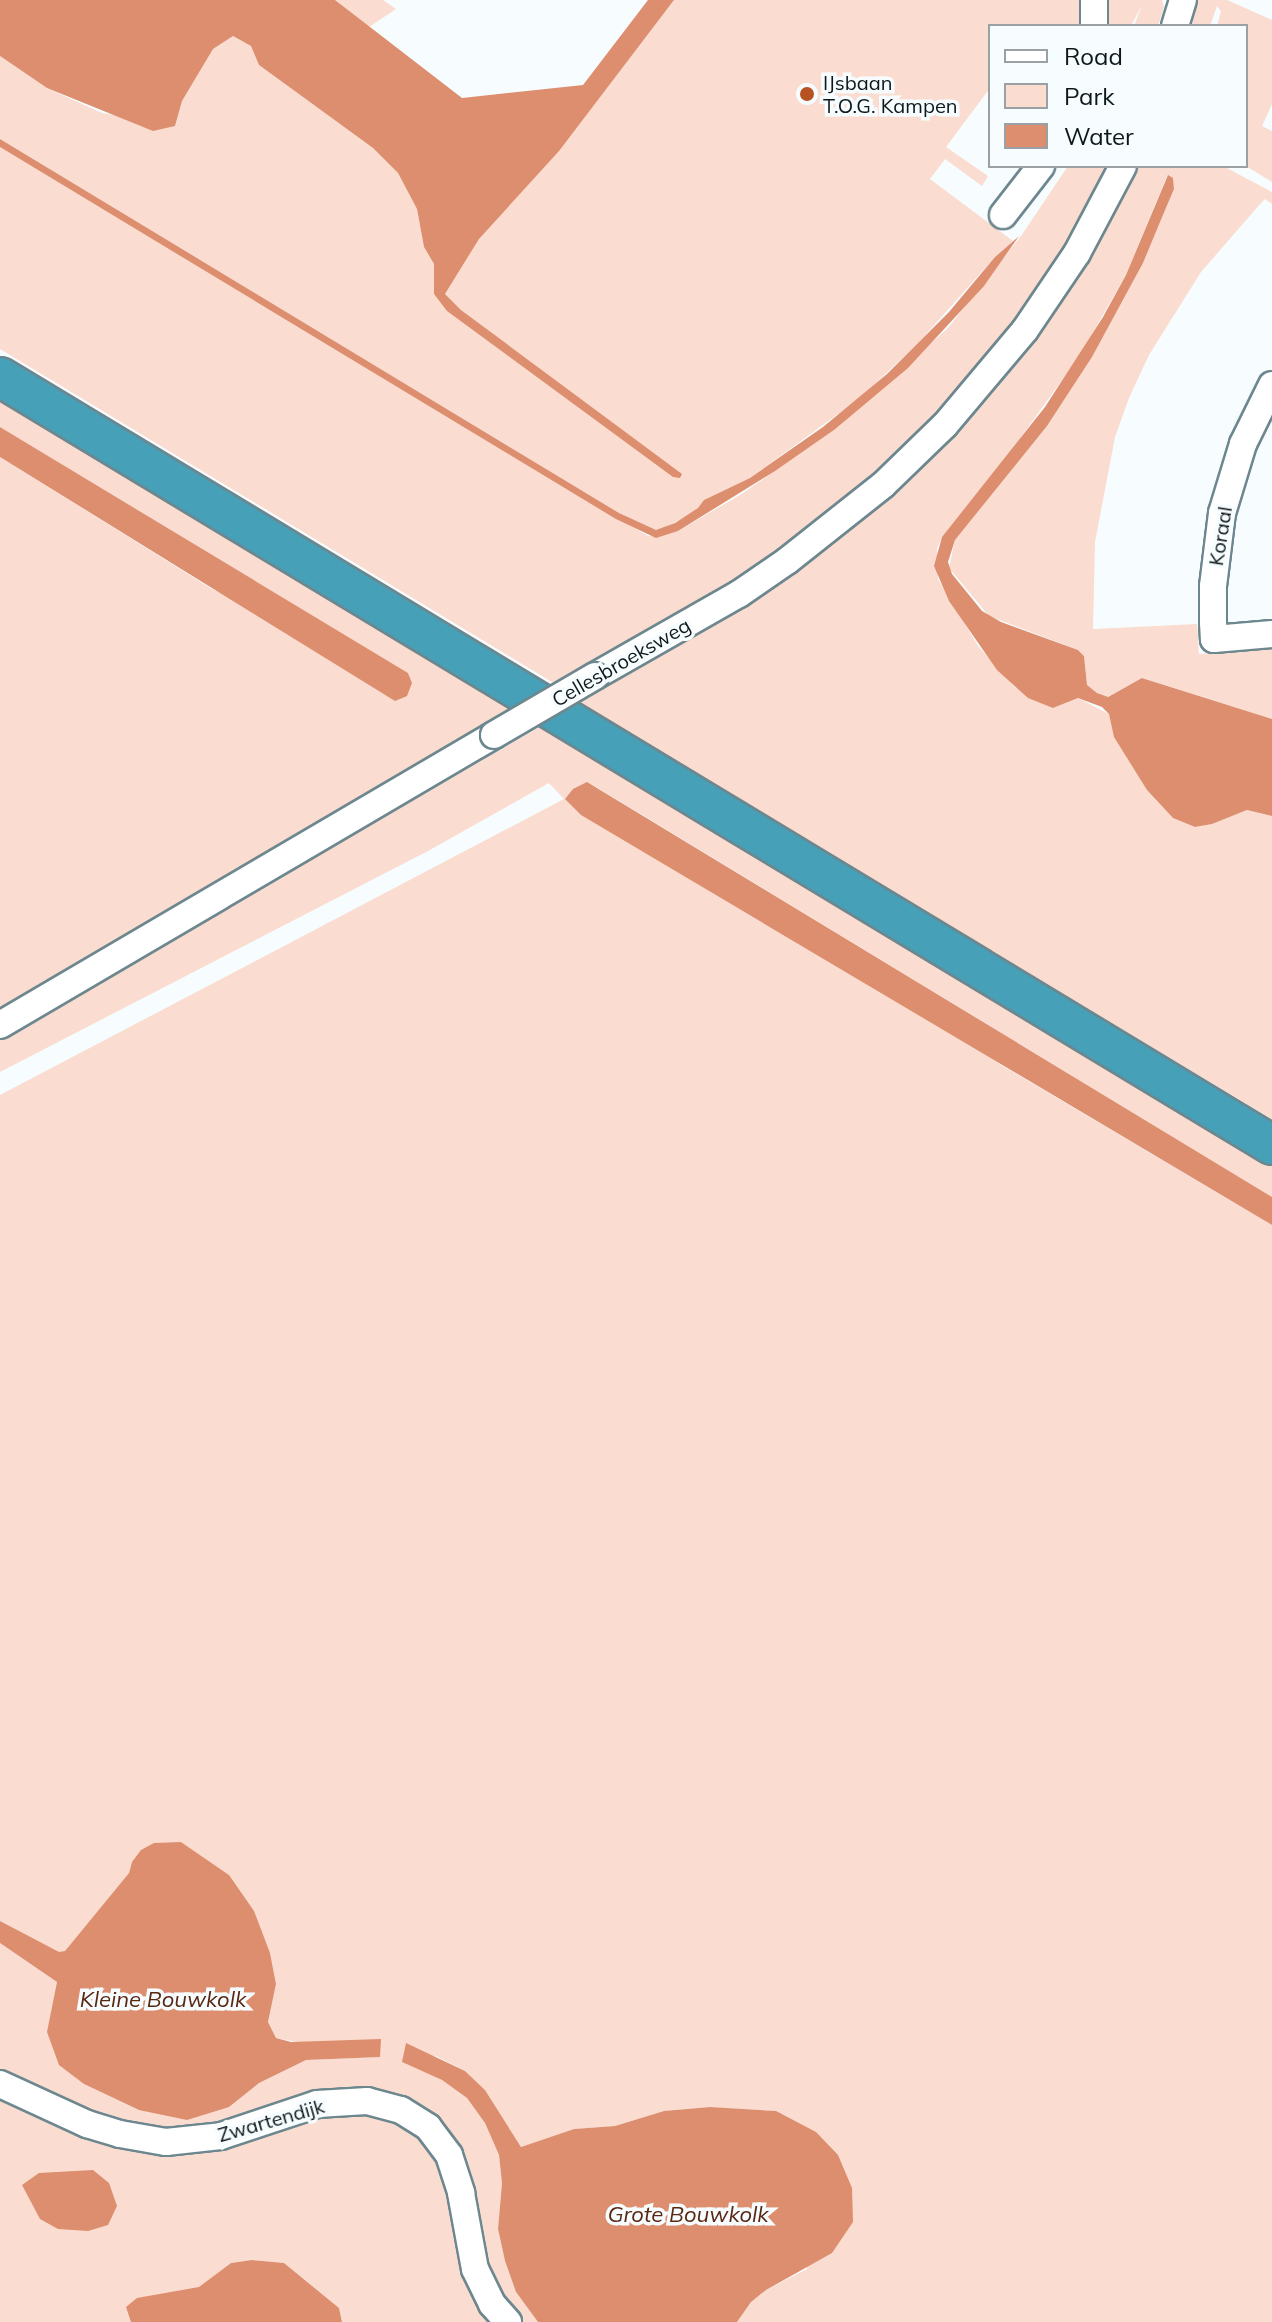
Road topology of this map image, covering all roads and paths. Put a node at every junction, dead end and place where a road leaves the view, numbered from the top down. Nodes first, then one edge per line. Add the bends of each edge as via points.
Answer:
1 (1094, 0) edge
2 (1183, 0) edge
3 (1094, 24) edge
4 (1176, 24) edge
5 (1039, 168) edge
6 (1122, 168) edge
7 (1003, 215) dead end
8 (0, 362) edge
9 (0, 377) edge
10 (1272, 385) edge
11 (1272, 634) edge
12 (0, 1025) edge
13 (1272, 1130) edge
14 (1272, 1145) edge
15 (0, 2084) edge
16 (508, 2322) edge

1 - 3 street
2 - 4 street
5 - 7 street
6 - 12 street, Cellesbroeksweg, bridge via 1077,253 1025,330 945,425 883,485 787,561 739,594
8 - 13 highway
9 - 14 highway
10 - 11 street, Koraal via 1243,444 1222,513 1213,622 1214,639
15 - 16 street, Zwartendijk via 87,2124 166,2142 221,2136 317,2104 367,2101 401,2110 428,2127 449,2155 475,2269 492,2304

